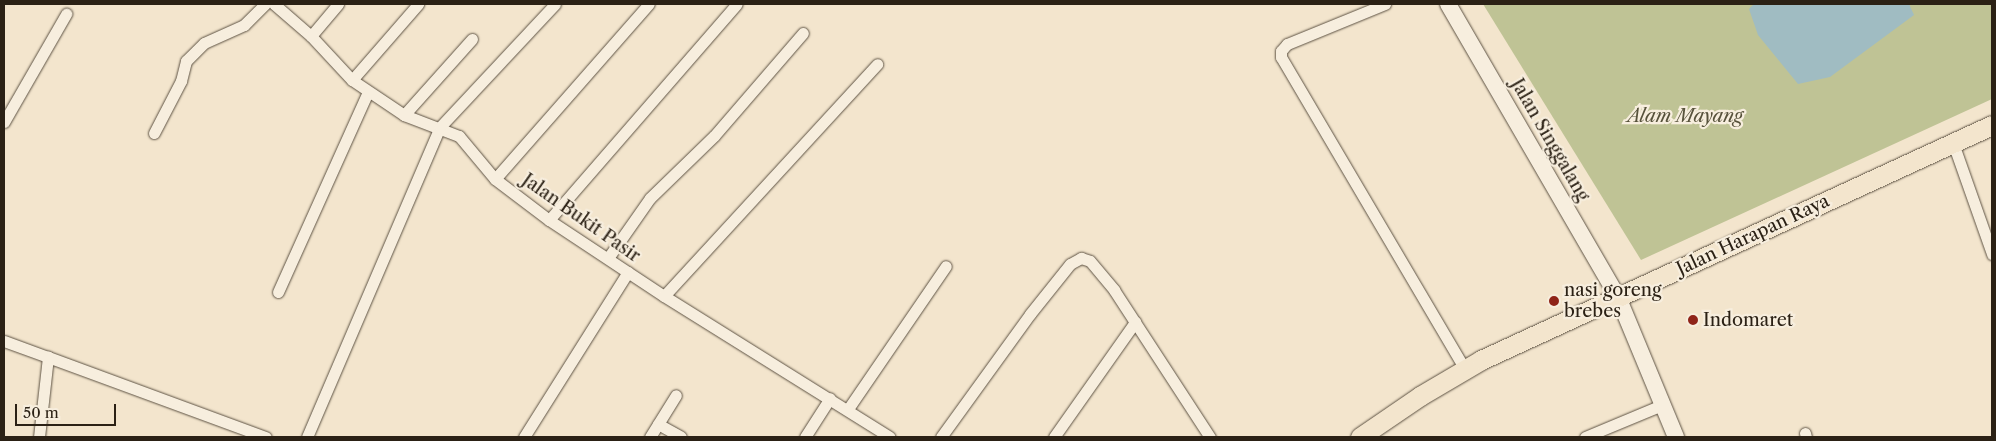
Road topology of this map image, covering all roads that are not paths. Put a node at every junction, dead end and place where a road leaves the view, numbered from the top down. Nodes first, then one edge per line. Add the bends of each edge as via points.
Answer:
1 (265, 4) edge
2 (274, 4) edge
3 (338, 4) edge
4 (418, 4) edge
5 (555, 4) edge
6 (649, 4) edge
7 (737, 4) edge
8 (1385, 4) edge
9 (1448, 4) edge
10 (66, 14) dead end
11 (803, 33) dead end
12 (311, 36) junction
13 (472, 38) dead end
14 (877, 64) dead end
15 (352, 80) junction
16 (368, 92) junction
17 (404, 115) junction
18 (4, 122) edge
19 (1992, 125) edge
20 (440, 127) junction
21 (154, 133) dead end
22 (1953, 143) junction
23 (495, 179) junction
24 (549, 220) junction
25 (1992, 254) edge
26 (608, 258) junction
27 (946, 266) dead end
28 (628, 272) junction
29 (278, 292) dead end
30 (664, 296) junction
31 (1618, 297) junction
32 (1135, 322) junction
33 (4, 342) edge
34 (48, 357) junction
35 (1464, 368) junction
36 (676, 395) dead end
37 (830, 398) junction
38 (1662, 405) junction
39 (848, 409) junction
40 (658, 424) junction
41 (39, 437) edge
42 (266, 437) edge
43 (307, 437) edge
44 (524, 437) edge
45 (650, 437) edge
46 (681, 437) edge
47 (806, 437) edge
48 (890, 437) edge
49 (941, 437) edge
50 (1054, 437) edge
51 (1210, 437) edge
52 (1360, 437) edge
53 (1585, 437) edge
54 (1676, 437) edge

1 - 21 street via 244,25 204,43 186,61 181,81
2 - 12 street, Jalan Bukit Pasir
3 - 12 street
4 - 15 street
5 - 20 street
6 - 23 street
7 - 24 street
8 - 35 street via 1287,44 1281,51 1282,58
9 - 31 main road, Jalan Singgalang
10 - 18 street
11 - 26 street via 714,136 650,198
12 - 15 street, Jalan Bukit Pasir
13 - 17 street
14 - 30 street
15 - 16 street, Jalan Bukit Pasir
16 - 17 street, Jalan Bukit Pasir
16 - 29 street
17 - 20 street, Jalan Bukit Pasir
19 - 22 main road, Jalan Harapan Raya
20 - 23 street, Jalan Bukit Pasir via 458,136
20 - 43 street
22 - 25 street
22 - 31 main road, Jalan Harapan Raya
23 - 24 street, Jalan Bukit Pasir
24 - 26 street, Jalan Bukit Pasir
26 - 28 street, Jalan Bukit Pasir
27 - 39 street
28 - 30 street, Jalan Bukit Pasir
28 - 44 street
30 - 37 street, Jalan Bukit Pasir
31 - 35 main road, Jalan Harapan Raya
31 - 38 main road, Jalan Singgalang
32 - 49 street via 1090,260 1074,260 1030,314
32 - 50 street
32 - 51 street
33 - 34 street
34 - 41 street
34 - 42 street
35 - 52 main road, Jalan Harapan Raya
36 - 40 street
37 - 39 street, Jalan Bukit Pasir
37 - 47 street
38 - 53 street
38 - 54 main road, Jalan Singgalang
39 - 48 street, Jalan Bukit Pasir
40 - 45 street
40 - 46 street

